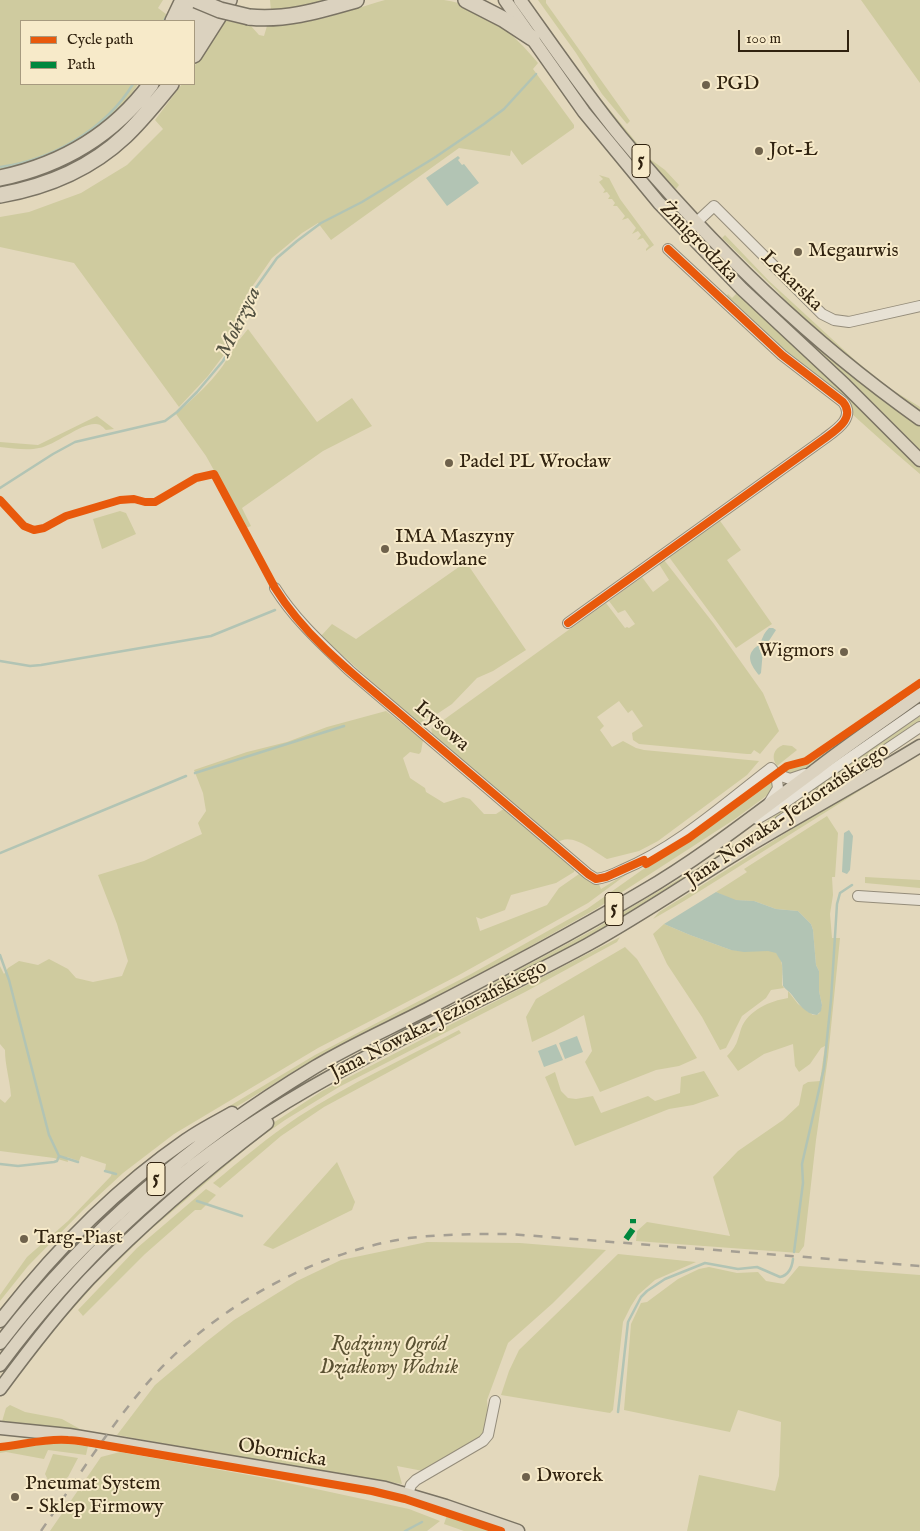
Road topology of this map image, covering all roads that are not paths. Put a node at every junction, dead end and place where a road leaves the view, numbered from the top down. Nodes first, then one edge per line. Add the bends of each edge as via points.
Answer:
1 (183, 0) edge
2 (197, 0) edge
3 (214, 0) edge
4 (229, 0) edge
5 (356, 0) edge
6 (466, 0) edge
7 (505, 0) edge
8 (520, 0) edge
9 (173, 20) edge
10 (187, 20) edge
11 (195, 34) edge
12 (532, 38) junction
13 (195, 53) edge
14 (142, 85) edge
15 (150, 85) edge
16 (167, 88) edge
17 (127, 110) junction
18 (0, 178) edge
19 (0, 195) edge
20 (697, 223) junction
21 (686, 232) junction
22 (668, 249) dead end
23 (920, 306) edge
24 (920, 418) edge
25 (920, 460) edge
26 (276, 588) dead end
27 (568, 623) dead end
28 (920, 694) edge
29 (920, 709) edge
30 (920, 727) edge
31 (920, 746) edge
32 (815, 769) junction
33 (776, 774) junction
34 (767, 806) junction
35 (741, 826) junction
36 (740, 852) junction
37 (858, 896) dead end
38 (920, 900) edge
39 (313, 1068) junction
40 (312, 1087) junction
41 (0, 1321) edge
42 (0, 1343) edge
43 (0, 1365) edge
44 (0, 1388) edge
45 (495, 1401) dead end
46 (0, 1428) edge
47 (35, 1432) junction
48 (0, 1437) edge
49 (408, 1494) junction
50 (518, 1531) edge

1 - 9 highway
2 - 5 highway, bridge via 249,17 274,18
2 - 10 highway
3 - 11 highway
4 - 13 highway
6 - 12 highway, 5
7 - 12 main road, Żmigrodzka
8 - 20 main road, Żmigrodzka / 5 via 620,136
12 - 21 main road, Żmigrodzka / 5 via 584,112
14 - 17 highway
15 - 17 highway
16 - 19 highway via 124,137 90,162 41,185
17 - 18 highway via 75,151 40,167
20 - 21 street, Lekarska
20 - 23 street, Lekarska via 714,206 822,314 834,320 849,322
20 - 24 main road, Żmigrodzka / 5 via 796,320 860,374
21 - 25 main road, Żmigrodzka / 5
22 - 27 street via 782,355 843,402 848,409 847,417 839,428
26 - 33 street, Irysowa via 312,636 350,671 596,879 631,866 667,846 771,768
28 - 32 main road, 5
29 - 35 street, Jana Nowaka-Jeziorańskiego via 783,804
30 - 36 street, Jana Nowaka-Jeziorańskiego
31 - 36 main road, 5
32 - 33 street via 790,779
32 - 34 main road, 5
33 - 34 street via 778,788
34 - 35 main road, 5
35 - 39 main road, Jana Nowaka-Jeziorańskiego / 5 via 687,865 598,918
36 - 40 main road, Jana Nowaka-Jeziorańskiego / 5 via 591,942
37 - 38 street
39 - 41 main road via 193,1136 142,1174 84,1226
39 - 42 main road, Jana Nowaka-Jeziorańskiego / 5 via 206,1140 134,1199 94,1235
40 - 43 main road, Jana Nowaka-Jeziorańskiego / 5 via 219,1146 125,1224 58,1292
40 - 44 main road via 131,1238 42,1333
45 - 49 street via 488,1435 483,1441 416,1480
46 - 47 main road, Obornicka
47 - 48 main road, Obornicka
47 - 49 main road, Obornicka via 98,1439
49 - 50 main road, Obornicka

